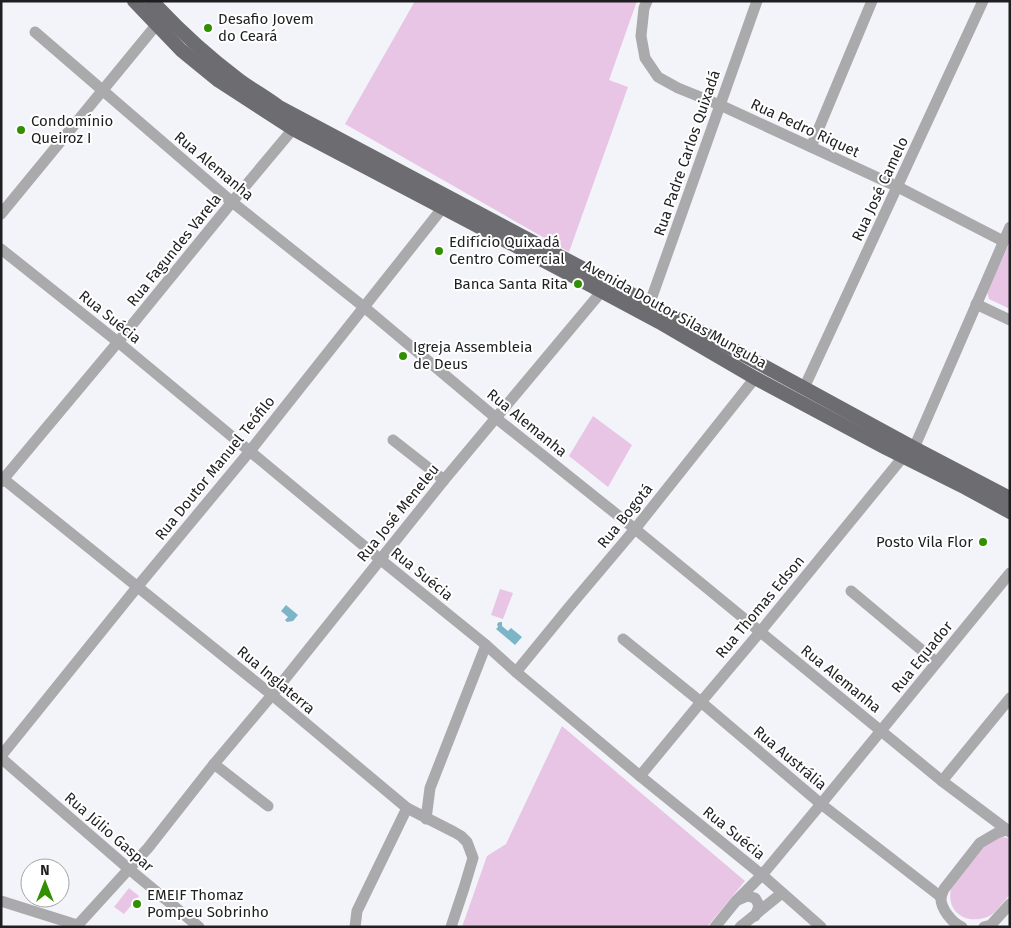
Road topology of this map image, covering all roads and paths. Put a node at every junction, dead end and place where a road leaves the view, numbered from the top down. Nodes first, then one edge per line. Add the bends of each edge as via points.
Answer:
1 (134, 1) edge
2 (152, 1) edge
3 (757, 1) edge
4 (983, 1) edge
5 (870, 2) edge
6 (645, 5) edge
7 (160, 20) junction
8 (35, 32) dead end
9 (102, 90) junction
10 (720, 105) junction
11 (293, 129) junction
12 (811, 147) junction
13 (898, 187) junction
14 (232, 202) junction
15 (447, 202) junction
16 (1, 214) edge
17 (1010, 227) edge
18 (1003, 241) junction
19 (1, 249) edge
20 (605, 287) junction
21 (976, 304) junction
22 (364, 307) junction
23 (648, 310) junction
24 (1010, 320) edge
25 (118, 342) junction
26 (756, 378) junction
27 (804, 388) junction
28 (496, 418) junction
29 (393, 440) dead end
30 (914, 448) junction
31 (250, 451) junction
32 (903, 457) junction
33 (2, 479) edge
34 (444, 480) junction
35 (1010, 498) edge
36 (1010, 512) edge
37 (635, 529) junction
38 (381, 560) junction
39 (1010, 573) edge
40 (138, 586) junction
41 (851, 591) dead end
42 (760, 632) junction
43 (623, 639) dead end
44 (486, 645) junction
45 (936, 662) junction
46 (516, 672) junction
47 (272, 695) junction
48 (1008, 700) edge
49 (700, 702) junction
50 (882, 731) junction
51 (1, 757) edge
52 (214, 764) junction
53 (640, 776) junction
54 (942, 781) junction
55 (821, 804) junction
56 (268, 806) dead end
57 (407, 808) junction
58 (426, 819) junction
59 (1008, 831) edge
60 (129, 869) junction
61 (762, 875) junction
62 (782, 893) junction
63 (941, 897) junction
64 (1, 901) edge
65 (736, 902) junction
66 (1010, 904) edge
67 (755, 916) junction
68 (76, 926) edge
69 (957, 926) edge
70 (989, 926) edge
71 (199, 927) edge
72 (355, 927) edge
73 (451, 927) edge
74 (715, 927) edge
75 (740, 927) edge
76 (821, 927) edge

1 - 7 main road, Avenida Doutor Silas Munguba
2 - 7 main road, Avenida Doutor Silas Munguba
3 - 10 street, Rua Padre Carlos Quixadá
4 - 13 street, Rua José Camelo
5 - 12 street
6 - 10 street, Rua Pedro Riquet via 641,36 645,58 658,77
7 - 9 street
7 - 11 main road, Avenida Doutor Silas Munguba via 181,50 219,81
7 - 15 main road, Avenida Doutor Silas Munguba via 280,107
8 - 9 street, Rua Alemanha
9 - 14 street, Rua Alemanha
9 - 16 street
10 - 12 street, Rua Pedro Riquet
10 - 23 street, Rua Padre Carlos Quixadá
11 - 14 street, Rua Fagundes Varela
11 - 15 main road, Avenida Doutor Silas Munguba
12 - 13 street, Rua Pedro Riquet
13 - 18 street, Rua Pedro Riquet
13 - 27 street, Rua José Camelo
14 - 22 street, Rua Alemanha
14 - 25 street, Rua Fagundes Varela
15 - 20 main road, Avenida Doutor Silas Munguba
15 - 22 street, Rua Doutor Manuel Teófilo
17 - 18 street
18 - 21 street
19 - 25 street, Rua Suécia
20 - 23 main road, Avenida Doutor Silas Munguba
20 - 28 street, Rua José Meneleu
21 - 24 street
21 - 30 street
22 - 28 street, Rua Alemanha
22 - 31 street, Rua Doutor Manuel Teófilo
23 - 26 main road, Avenida Doutor Silas Munguba
23 - 27 main road, Avenida Doutor Silas Munguba
25 - 31 street, Rua Suécia
25 - 33 street, Rua Fagundes Varela
26 - 32 main road, Avenida Doutor Silas Munguba
26 - 37 street, Rua Bogotá
27 - 30 main road, Avenida Doutor Silas Munguba
28 - 34 street, Rua José Meneleu
28 - 37 street, Rua Alemanha
29 - 34 street
30 - 35 main road, Avenida Doutor Silas Munguba
31 - 38 street, Rua Suécia
31 - 40 street, Rua Doutor Manuel Teófilo
32 - 36 main road, Avenida Doutor Silas Munguba
32 - 42 street, Rua Thomas Edson
33 - 40 street, Rua Inglaterra
34 - 38 street, Rua José Meneleu
37 - 42 street, Rua Alemanha
37 - 46 street, Rua Bogotá
38 - 44 street, Rua Suécia
38 - 47 street, Rua José Meneleu
39 - 45 street, Rua Equador
40 - 47 street, Rua Inglaterra
40 - 51 street, Rua Doutor Manuel Teófilo
41 - 45 street
42 - 49 street, Rua Thomas Edson
42 - 50 street, Rua Alemanha
43 - 49 street, Rua Austrália
44 - 46 street, Rua Suécia
44 - 58 street via 430,788
45 - 50 street, Rua Equador
46 - 53 street, Rua Suécia
47 - 52 street, Rua José Meneleu
47 - 57 street, Rua Inglaterra
48 - 54 street
49 - 53 street, Rua Thomas Edson
49 - 55 street, Rua Austrália
50 - 54 street, Rua Alemanha
50 - 55 street, Rua Equador
51 - 60 street, Rua Júlio Gaspar
52 - 56 street
52 - 60 street, Rua José Meneleu
53 - 61 street, Rua Suécia
54 - 59 street, Rua Alemanha
55 - 61 street, Rua Equador
55 - 63 street, Rua Austrália
57 - 58 street, Rua Inglaterra
57 - 72 street via 357,911
58 - 73 street, Rua Inglaterra via 461,836 470,848 471,865
59 - 63 street via 997,832 980,843
60 - 68 street, Rua José Meneleu
60 - 71 street, Rua Júlio Gaspar
61 - 62 street, Rua Suécia
61 - 65 street, Rua Equador
62 - 67 street
62 - 76 street, Rua Suécia
63 - 69 street via 946,913
64 - 68 street
65 - 67 street via 747,896 755,898 759,909
65 - 74 street, Rua Equador
66 - 70 street
67 - 75 street

